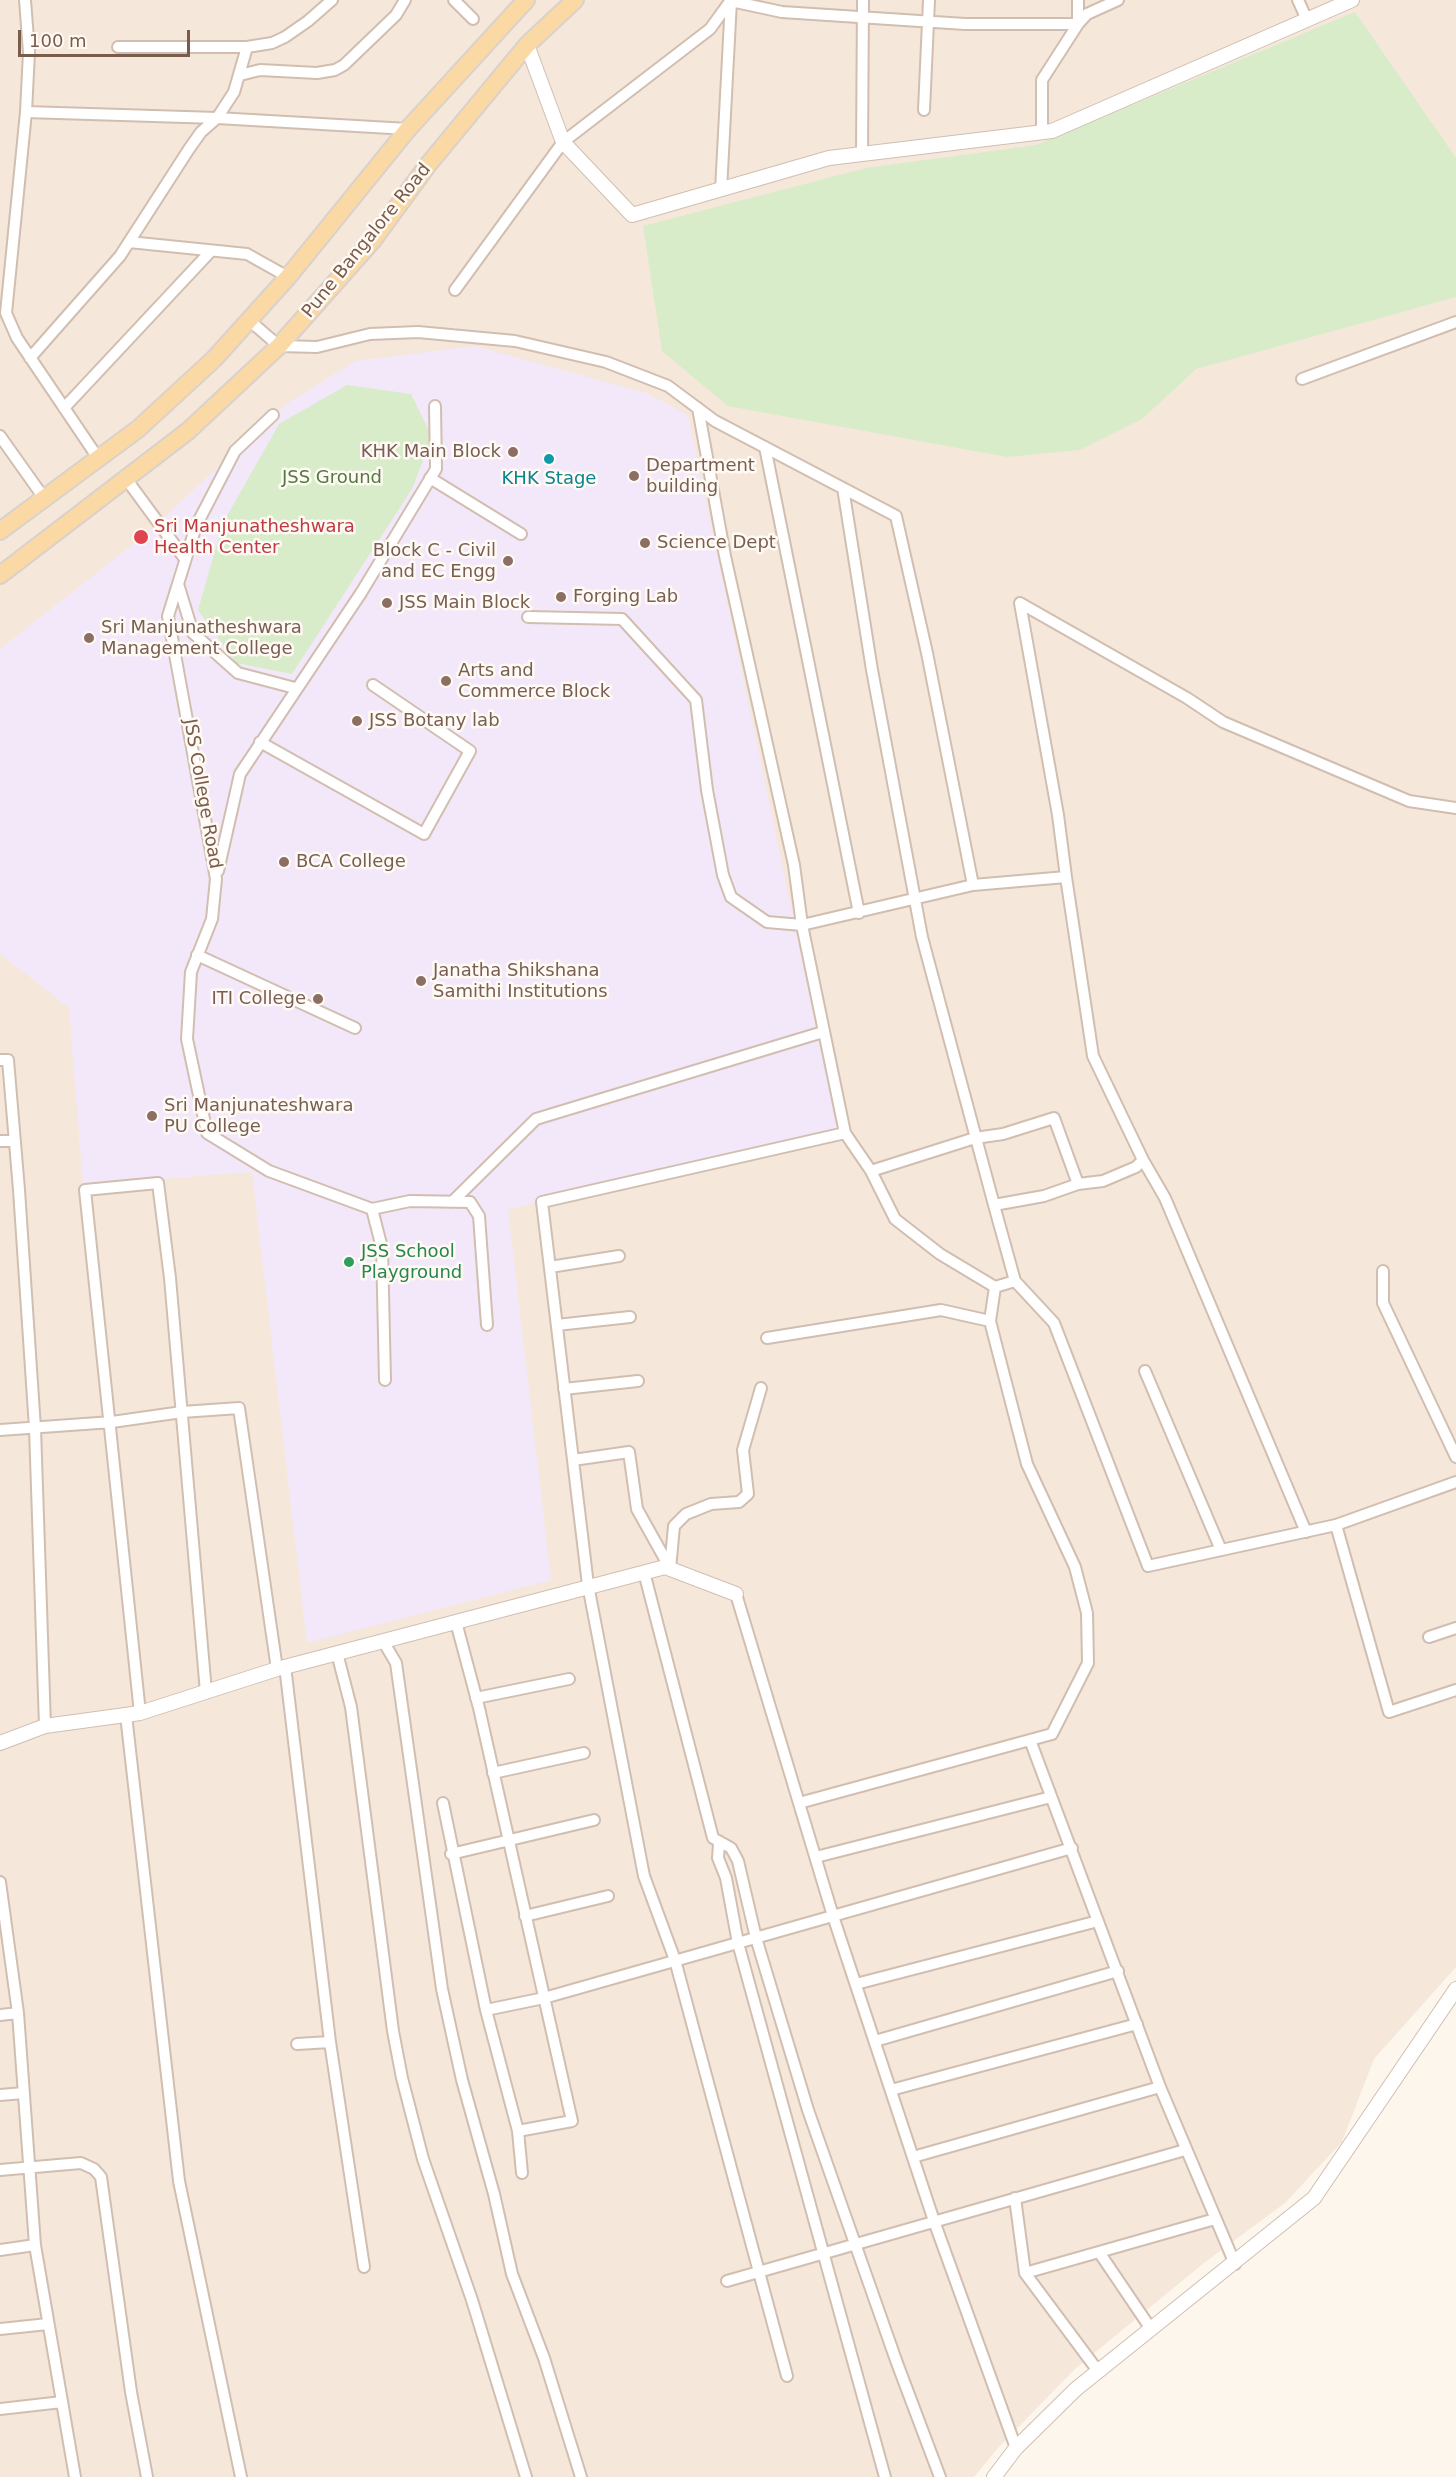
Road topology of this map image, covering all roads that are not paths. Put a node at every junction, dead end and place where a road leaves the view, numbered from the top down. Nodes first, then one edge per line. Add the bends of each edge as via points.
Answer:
1 (25, 0) edge
2 (332, 0) edge
3 (405, 0) edge
4 (454, 0) edge
5 (526, 0) edge
6 (575, 0) edge
7 (731, 0) edge
8 (864, 0) edge
9 (929, 0) edge
10 (1078, 0) edge
11 (1118, 0) edge
12 (1298, 0) edge
13 (1352, 0) edge
14 (863, 17) junction
15 (472, 19) dead end
16 (1307, 20) junction
17 (928, 22) junction
18 (1078, 24) junction
19 (527, 45) junction
20 (118, 47) dead end
21 (247, 47) junction
22 (240, 75) junction
23 (924, 110) dead end
24 (26, 112) junction
25 (217, 118) junction
26 (408, 129) junction
27 (1042, 132) junction
28 (563, 142) junction
29 (862, 154) junction
30 (721, 190) junction
31 (129, 242) junction
32 (210, 252) junction
33 (288, 277) junction
34 (455, 290) dead end
35 (250, 321) junction
36 (1456, 322) edge
37 (279, 346) junction
38 (30, 358) junction
39 (1302, 379) dead end
40 (435, 406) dead end
41 (64, 408) junction
42 (698, 408) junction
43 (273, 415) dead end
44 (0, 436) edge
45 (765, 447) junction
46 (98, 458) junction
47 (430, 478) junction
48 (127, 480) junction
49 (843, 488) junction
50 (44, 498) junction
51 (0, 531) edge
52 (521, 534) dead end
53 (185, 559) junction
54 (0, 575) edge
55 (178, 584) junction
56 (528, 616) dead end
57 (373, 685) dead end
58 (295, 688) junction
59 (260, 742) junction
60 (1456, 808) edge
61 (1066, 878) junction
62 (216, 879) junction
63 (973, 885) junction
64 (915, 900) junction
65 (859, 913) junction
66 (802, 925) junction
67 (197, 955) junction
68 (355, 1028) dead end
69 (823, 1032) junction
70 (0, 1060) edge
71 (845, 1133) junction
72 (975, 1138) junction
73 (15, 1140) junction
74 (0, 1141) edge
75 (1143, 1160) junction
76 (871, 1171) junction
77 (1078, 1184) junction
78 (452, 1202) junction
79 (994, 1205) junction
80 (372, 1209) junction
81 (619, 1256) dead end
82 (550, 1267) junction
83 (1383, 1271) dead end
84 (1015, 1281) junction
85 (995, 1287) junction
86 (630, 1317) dead end
87 (990, 1321) junction
88 (487, 1325) dead end
89 (557, 1325) junction
90 (767, 1338) dead end
91 (1146, 1371) dead end
92 (385, 1380) dead end
93 (638, 1381) dead end
94 (761, 1388) dead end
95 (564, 1389) junction
96 (182, 1412) junction
97 (112, 1422) junction
98 (35, 1428) junction
99 (0, 1430) edge
100 (1456, 1457) edge
101 (573, 1460) junction
102 (1456, 1482) edge
103 (1336, 1525) junction
104 (1306, 1532) junction
105 (1221, 1550) junction
106 (670, 1569) junction
107 (644, 1572) junction
108 (588, 1585) junction
109 (736, 1594) joint
110 (456, 1622) junction
111 (1456, 1628) edge
112 (1429, 1637) dead end
113 (382, 1641) junction
114 (337, 1653) junction
115 (281, 1667) junction
116 (569, 1679) dead end
117 (1456, 1690) edge
118 (206, 1692) junction
119 (476, 1698) junction
120 (133, 1714) junction
121 (45, 1726) junction
122 (1030, 1740) junction
123 (0, 1743) edge
124 (584, 1754) dead end
125 (493, 1773) junction
126 (1051, 1797) junction
127 (443, 1803) dead end
128 (800, 1803) junction
129 (594, 1820) dead end
130 (509, 1841) junction
131 (719, 1843) junction
132 (1072, 1848) junction
133 (451, 1854) junction
134 (816, 1857) junction
135 (0, 1882) edge
136 (608, 1896) dead end
137 (525, 1916) junction
138 (833, 1916) junction
139 (1098, 1921) junction
140 (4, 1937) edge
141 (756, 1938) junction
142 (738, 1943) junction
143 (675, 1960) junction
144 (1118, 1971) junction
145 (856, 1984) junction
146 (1456, 1989) edge
147 (544, 1998) junction
148 (486, 2010) junction
149 (18, 2013) junction
150 (0, 2015) edge
151 (1137, 2024) junction
152 (875, 2041) junction
153 (330, 2042) junction
154 (297, 2044) dead end
155 (1160, 2087) junction
156 (891, 2090) junction
157 (24, 2093) junction
158 (0, 2095) edge
159 (518, 2132) junction
160 (1185, 2150) junction
161 (913, 2157) junction
162 (29, 2166) junction
163 (0, 2170) edge
164 (522, 2173) dead end
165 (1015, 2198) junction
166 (1215, 2219) junction
167 (934, 2221) junction
168 (856, 2243) junction
169 (35, 2246) junction
170 (0, 2250) edge
171 (1099, 2252) junction
172 (823, 2253) junction
173 (1235, 2264) junction
174 (364, 2267) dead end
175 (760, 2273) junction
176 (1025, 2273) junction
177 (727, 2281) dead end
178 (48, 2324) junction
179 (0, 2329) edge
180 (1151, 2329) junction
181 (1098, 2371) junction
182 (787, 2376) dead end
183 (62, 2402) junction
184 (0, 2409) edge
185 (1016, 2448) junction
186 (75, 2477) edge
187 (147, 2477) edge
188 (241, 2477) edge
189 (526, 2477) edge
190 (581, 2477) edge
191 (885, 2477) edge
192 (940, 2477) edge
193 (994, 2477) edge

1 - 24 street via 29,52
2 - 21 street via 285,37
3 - 22 street via 396,15 335,70 260,70
4 - 15 street
5 - 26 main road
6 - 19 main road, Pune Bangalore Road
7 - 14 street via 782,12
7 - 28 street via 710,29
7 - 30 street
8 - 14 street
9 - 17 street
10 - 18 street
11 - 18 street via 1087,14
12 - 16 street
13 - 16 street
14 - 17 street
14 - 29 street
16 - 27 street via 1084,118
17 - 18 street
17 - 23 street
18 - 27 street via 1042,80
19 - 28 street
19 - 37 main road, Pune Bangalore Road via 427,166 373,240
20 - 21 street
21 - 22 street
22 - 25 street
24 - 25 street
24 - 38 street via 6,313
25 - 26 street
25 - 31 street via 201,132
26 - 33 main road
27 - 29 street
28 - 30 street via 632,215
28 - 34 street
29 - 30 street via 830,158
31 - 32 street
31 - 38 street
32 - 33 street via 246,254
32 - 41 street
33 - 35 main road
35 - 37 street
35 - 46 main road via 138,429
36 - 39 street
37 - 42 street via 317,347 370,334 418,332 515,341 606,362 668,386
37 - 48 main road, Pune Bangalore Road via 188,431
38 - 41 street
40 - 47 street via 436,469
41 - 46 street
42 - 45 street
42 - 66 street via 725,556 794,865
43 - 53 street, JSS College Road via 235,451 196,526
44 - 50 street
45 - 49 street
45 - 65 street
46 - 50 main road
47 - 52 street
47 - 58 street via 361,593
48 - 53 street
48 - 54 main road, Pune Bangalore Road
49 - 63 street via 896,516
49 - 64 street
50 - 51 main road
53 - 55 street, JSS College Road
55 - 58 street via 193,633 238,673
55 - 62 street, JSS College Road via 168,616
56 - 66 street via 622,619 667,665 696,700 709,800 731,897 767,922
57 - 59 street via 470,752 424,834
58 - 59 street
59 - 62 street via 240,774
60 - 61 street via 1408,801 1223,722 1020,603
61 - 63 street
61 - 75 street via 1093,1056
62 - 67 street, JSS College Road via 212,919
63 - 64 street
64 - 65 street
64 - 72 street
65 - 66 street
66 - 69 street
67 - 68 street
67 - 80 street, JSS College Road via 190,972 187,1039 207,1133 269,1171
69 - 71 street
69 - 78 street via 536,1119
70 - 73 street via 8,1060
71 - 76 street
71 - 82 street via 542,1202
72 - 76 street
72 - 77 street via 1054,1118
72 - 79 street
73 - 74 street
73 - 98 street
75 - 77 street via 1136,1167 1103,1180
75 - 104 street via 1165,1198
76 - 85 street via 894,1219 940,1254
77 - 79 street via 1044,1196
78 - 80 street via 410,1201
78 - 88 street via 470,1202 479,1216
79 - 84 street
80 - 92 street via 381,1248
81 - 82 street
82 - 89 street
83 - 100 street via 1383,1303
84 - 85 street
84 - 105 street via 1054,1323 1148,1566
85 - 87 street
86 - 89 street
87 - 90 street via 941,1310
87 - 122 street via 1027,1464 1076,1567 1087,1613 1088,1663 1052,1734
89 - 95 street
91 - 105 street
93 - 95 street
94 - 106 street via 743,1450 748,1494 739,1502 711,1504 686,1514 674,1526
95 - 101 street
96 - 97 street
96 - 97 street via 158,1183 85,1190
96 - 115 street via 239,1408
96 - 118 street
97 - 98 street
97 - 120 street
98 - 99 street
98 - 121 street
101 - 106 street via 629,1452 637,1509
101 - 108 street
102 - 103 street
103 - 104 street
103 - 117 street via 1389,1712
104 - 105 street
106 - 107 street
106 - 109 street
107 - 108 street
107 - 131 street via 712,1838
108 - 110 street
108 - 143 street via 644,1876
109 - 128 street
110 - 113 street
110 - 119 street
111 - 112 street
113 - 114 street
113 - 190 street via 396,1663 442,1989 462,2080 512,2274 544,2358
114 - 115 street
114 - 189 street via 351,1707 402,2078 423,2158
115 - 118 street
115 - 153 street
116 - 119 street
118 - 120 street
119 - 125 street
120 - 121 street
120 - 188 street via 179,2181
121 - 123 street
122 - 126 street
122 - 128 street
124 - 125 street
125 - 130 street
126 - 132 street
126 - 134 street
127 - 133 street
128 - 134 street
129 - 130 street
130 - 133 street
130 - 137 street
131 - 141 street via 731,1848 738,1861
131 - 142 street via 718,1858 726,1878
132 - 138 street
132 - 139 street
133 - 148 street
134 - 138 street
135 - 140 street
136 - 137 street
137 - 147 street
138 - 141 street
138 - 145 street
139 - 144 street
139 - 145 street
140 - 149 street
141 - 142 street
141 - 168 street via 808,2110
142 - 143 street
142 - 172 street
143 - 147 street
143 - 175 street
144 - 151 street
144 - 152 street
145 - 152 street
146 - 173 street via 1314,2198
147 - 148 street
147 - 159 street via 572,2121
148 - 159 street
149 - 150 street
149 - 157 street
151 - 155 street
151 - 156 street
152 - 156 street
153 - 154 street
153 - 174 street
155 - 160 street
155 - 161 street
156 - 161 street
157 - 158 street
157 - 162 street
159 - 164 street
160 - 165 street
160 - 166 street
161 - 167 street
162 - 163 street
162 - 169 street
162 - 187 street via 81,2163 100,2177
165 - 167 street
165 - 176 street
166 - 171 street
166 - 173 street
167 - 168 street
167 - 185 street
168 - 172 street
168 - 192 street
169 - 170 street
169 - 178 street
171 - 176 street
171 - 180 street
172 - 175 street
172 - 191 street
173 - 180 street
175 - 177 street
175 - 182 street
176 - 181 street
178 - 179 street
178 - 183 street
180 - 181 street
181 - 185 street
183 - 184 street
183 - 186 street
185 - 193 street

